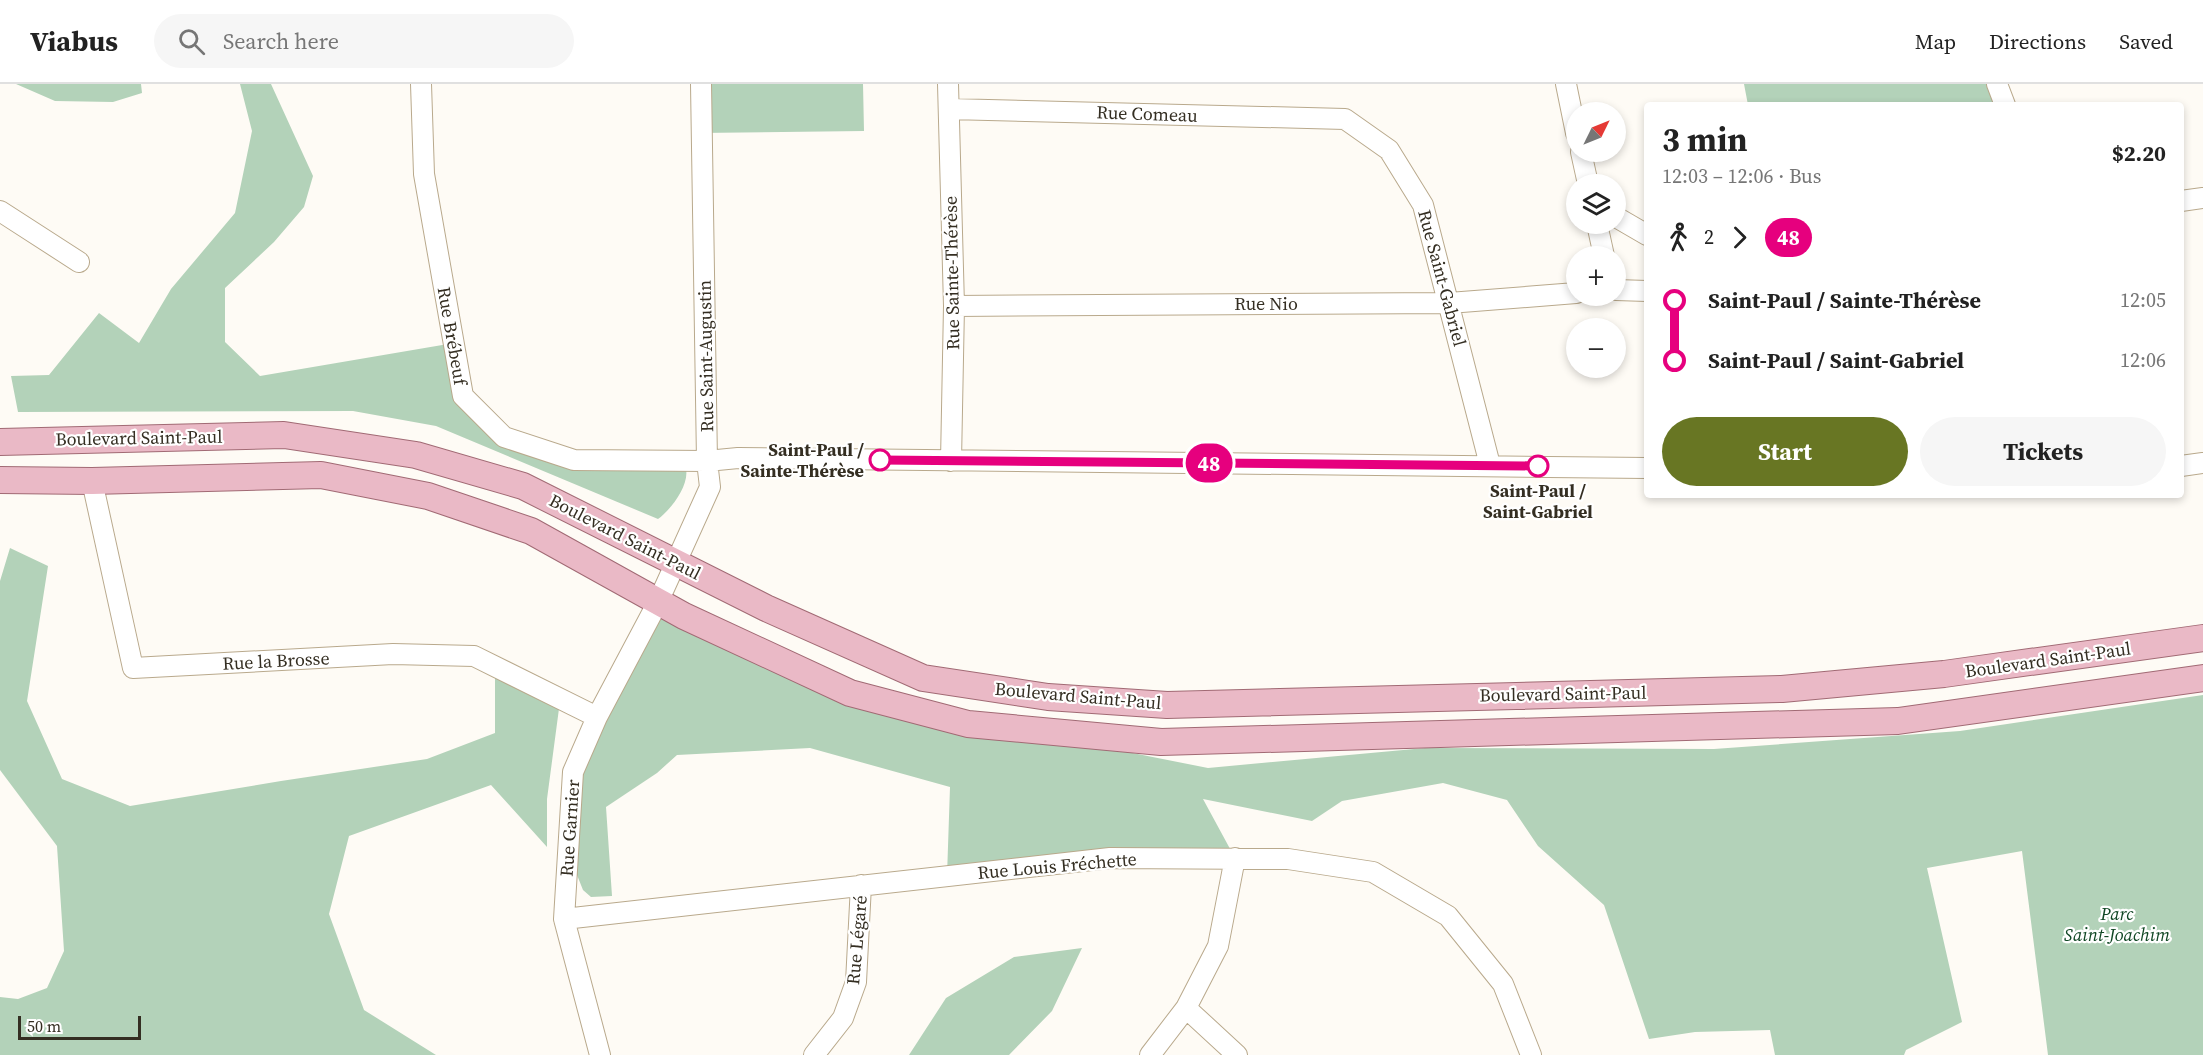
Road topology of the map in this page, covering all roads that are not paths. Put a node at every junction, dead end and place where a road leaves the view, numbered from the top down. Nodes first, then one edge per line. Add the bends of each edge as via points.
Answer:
1 (421, 84) edge
2 (701, 84) edge
3 (948, 84) edge
4 (1566, 84) edge
5 (1997, 84) edge
6 (1570, 102) edge
7 (2004, 102) edge
8 (949, 109) junction
9 (1345, 120) joint
10 (2203, 198) edge
11 (2184, 201) edge
12 (0, 211) edge
13 (1626, 223) edge
14 (1644, 233) edge
15 (79, 262) dead end
16 (1626, 290) edge
17 (1644, 291) edge
18 (1566, 294) edge
19 (1449, 303) junction
20 (954, 306) junction
21 (0, 442) edge
22 (708, 460) junction
23 (951, 461) junction
24 (2203, 463) edge
25 (1490, 465) junction
26 (2184, 465) edge
27 (1644, 468) edge
28 (0, 480) edge
29 (92, 481) junction
30 (676, 563) junction
31 (655, 608) junction
32 (2203, 638) edge
33 (2203, 678) edge
34 (597, 717) junction
35 (1236, 858) junction
36 (861, 885) junction
37 (564, 919) junction
38 (1186, 1008) junction
39 (600, 1055) edge
40 (814, 1055) edge
41 (1150, 1055) edge
42 (1237, 1055) edge
43 (1531, 1055) edge

1 - 22 street, Rue Brébeuf via 424,174 463,396 504,438 574,460
2 - 22 street, Rue Saint-Augustin
3 - 8 street, Rue Sainte-Thérèse
4 - 6 street
5 - 7 street
8 - 9 street, Rue Comeau
8 - 20 street, Rue Sainte-Thérèse
9 - 19 street, Rue Saint-Gabriel via 1389,150 1424,205
10 - 11 street
12 - 15 street
13 - 14 street
16 - 17 street
18 - 19 street, Rue Nio
19 - 20 street, Rue Nio
19 - 25 street, Rue Saint-Gabriel
20 - 23 street, Rue Sainte-Thérèse
21 - 30 main road, Boulevard Saint-Paul via 284,435 416,455 523,486
22 - 23 street, Rue Brébeuf
22 - 30 street, Rue Saint-Augustin via 710,487
23 - 25 street, Rue Brébeuf
24 - 26 street
25 - 27 street, Rue Brébeuf
28 - 29 main road, Boulevard Saint-Paul
29 - 31 main road, Boulevard Saint-Paul via 321,475 428,496 531,531
29 - 34 street, Rue la Brosse via 133,668 393,654 474,656
30 - 31 street, Rue Saint-Augustin
30 - 32 main road, Boulevard Saint-Paul via 923,678 1048,697 1167,705 1782,689 1944,674
31 - 33 main road, Boulevard Saint-Paul via 850,693 968,724 1161,742 1898,721
31 - 34 street, Rue Garnier
34 - 37 street, Rue Garnier via 573,772
35 - 36 street, Rue Louis Fréchette via 1110,858
35 - 38 street via 1218,946
35 - 43 street, Rue Louis Fréchette via 1288,859 1373,872 1448,916 1503,984
36 - 37 street, Rue Louis Fréchette
36 - 40 street, Rue Légaré via 856,982 843,1018
37 - 39 street, Rue Garnier
38 - 41 street
38 - 42 street

